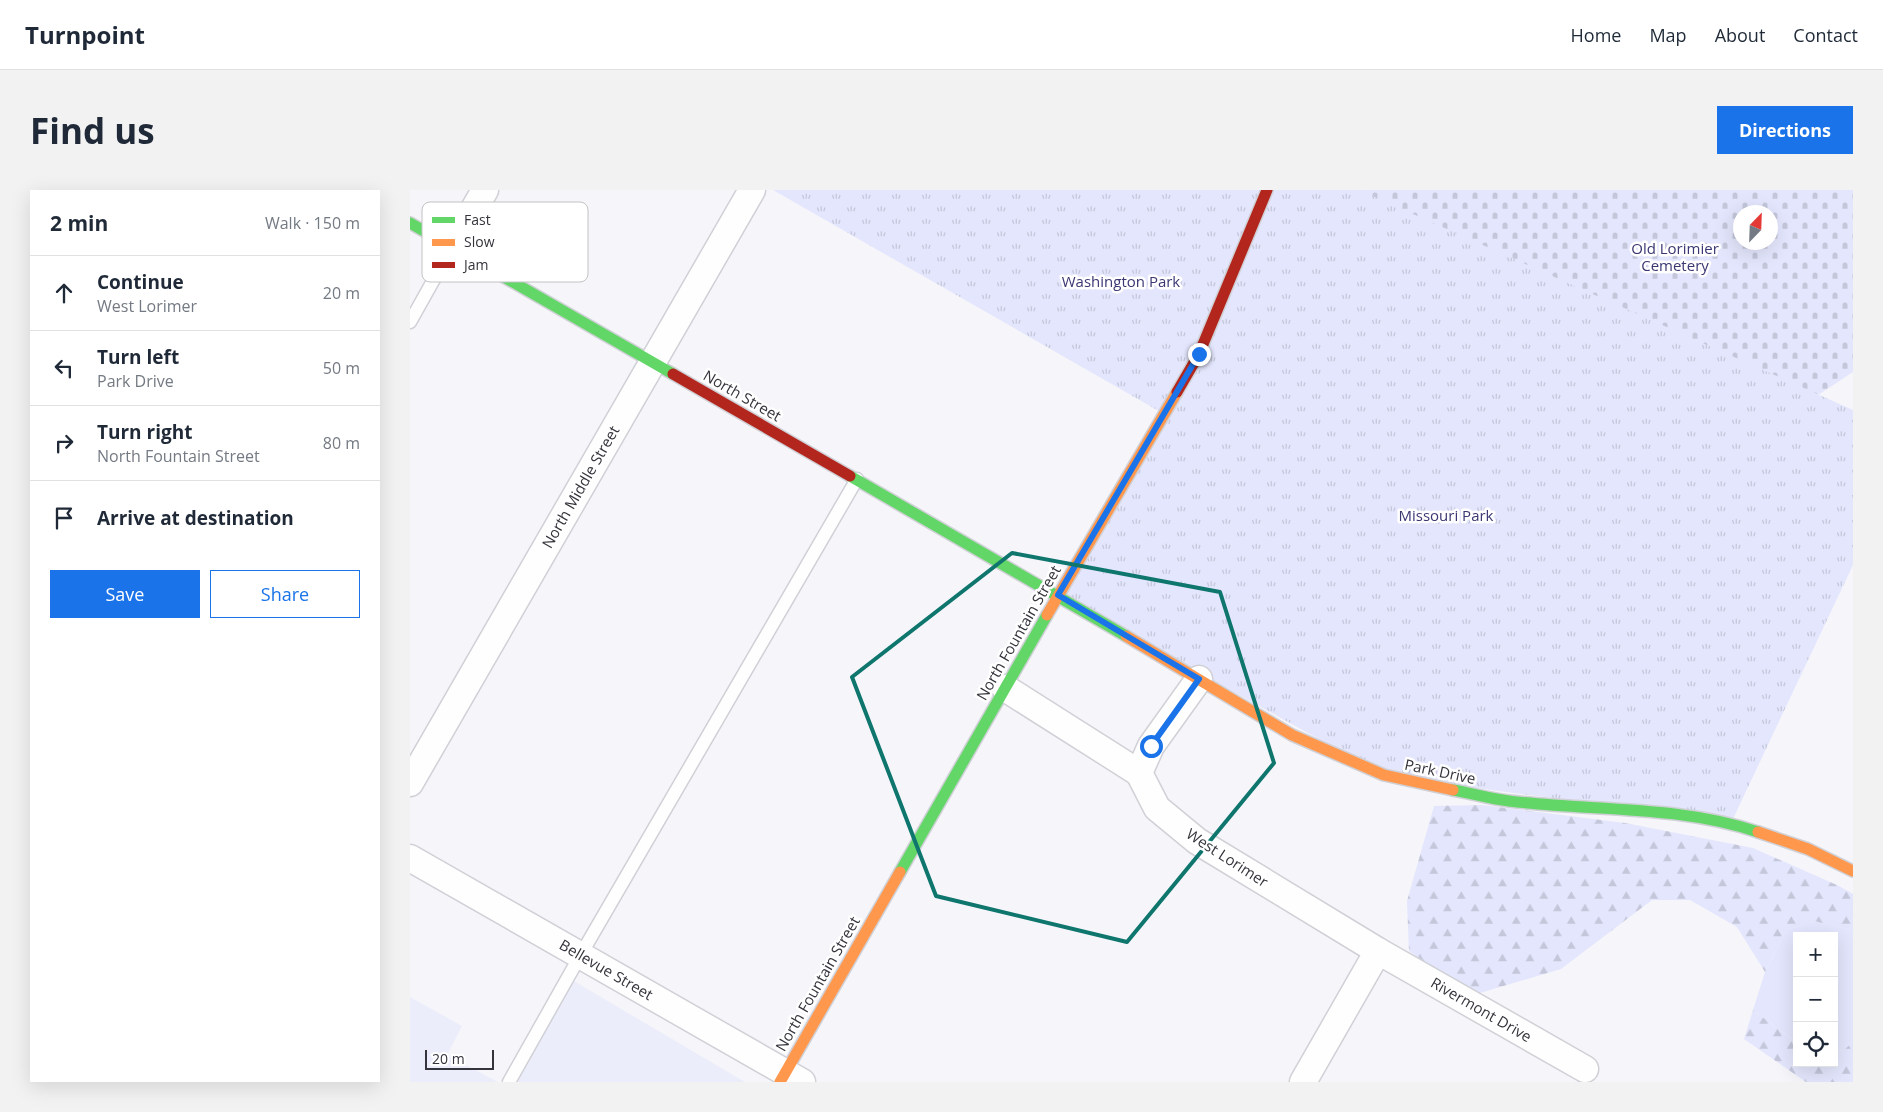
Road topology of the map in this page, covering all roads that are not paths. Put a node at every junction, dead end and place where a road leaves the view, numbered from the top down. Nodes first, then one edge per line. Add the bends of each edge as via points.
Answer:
1 (484, 190) edge
2 (752, 190) edge
3 (1267, 190) edge
4 (477, 202) edge
5 (410, 223) edge
6 (422, 230) edge
7 (432, 282) edge
8 (513, 282) edge
9 (410, 322) edge
10 (654, 362) junction
11 (857, 479) junction
12 (1058, 595) junction
13 (1199, 679) junction
14 (1005, 688) junction
15 (1139, 773) junction
16 (410, 783) edge
17 (410, 858) edge
18 (1853, 870) edge
19 (1378, 951) junction
20 (580, 956) junction
21 (1585, 1069) dead end
22 (789, 1079) edge
23 (509, 1082) edge
24 (1303, 1082) edge

1 - 4 street
2 - 10 street, North Middle Street
3 - 12 street, North Fountain Street via 1199,354
5 - 6 street, North Street
7 - 9 lane
8 - 10 street, North Street
10 - 11 street, North Street
10 - 16 street, North Middle Street
11 - 12 street, North Street
11 - 20 lane
12 - 13 street, Park Drive
12 - 14 street, North Fountain Street
13 - 15 street via 1151,746
13 - 18 street, Park Drive via 1292,735 1384,775 1507,802 1680,815 1732,823 1808,849
14 - 15 street
14 - 22 street, North Fountain Street
15 - 19 street, West Lorimer via 1157,808 1196,841
17 - 20 street, Bellevue Street
19 - 21 street, Rivermont Drive
19 - 24 street
20 - 22 street, Bellevue Street
20 - 23 lane

